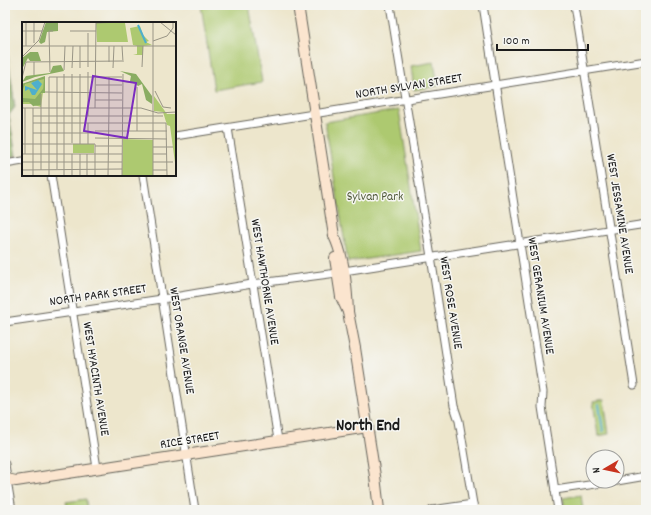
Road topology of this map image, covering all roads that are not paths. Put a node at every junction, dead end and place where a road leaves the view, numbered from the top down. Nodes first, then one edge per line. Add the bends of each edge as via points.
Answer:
1 (298, 5) edge
2 (390, 5) edge
3 (483, 5) edge
4 (574, 5) edge
5 (646, 61) edge
6 (584, 71) junction
7 (495, 85) junction
8 (406, 99) junction
9 (315, 114) junction
10 (228, 128) junction
11 (176, 136) edge
12 (22, 161) edge
13 (5, 164) edge
14 (51, 176) edge
15 (143, 176) edge
16 (646, 224) edge
17 (610, 229) junction
18 (520, 243) junction
19 (431, 257) junction
20 (340, 272) junction
21 (252, 284) junction
22 (162, 299) junction
23 (73, 311) junction
24 (5, 322) edge
25 (634, 386) dead end
26 (368, 427) junction
27 (278, 440) junction
28 (187, 454) junction
29 (5, 464) edge
30 (97, 468) junction
31 (646, 476) edge
32 (625, 480) edge
33 (8, 482) edge
34 (585, 486) edge
35 (555, 490) junction
36 (473, 507) edge
37 (12, 510) edge
38 (195, 510) edge
39 (379, 510) edge
40 (432, 510) edge
41 (558, 510) edge

1 - 9 main road
2 - 8 street, WEST ROSE AVENUE
3 - 7 street, WEST GERANIUM AVENUE
4 - 6 street, WEST JESSAMINE AVENUE
5 - 6 street, NORTH SYLVAN STREET
6 - 7 street, NORTH SYLVAN STREET
6 - 17 street, WEST JESSAMINE AVENUE
7 - 8 street, NORTH SYLVAN STREET
7 - 18 street, WEST GERANIUM AVENUE
8 - 9 street, NORTH SYLVAN STREET
8 - 19 street, WEST ROSE AVENUE
9 - 10 street, NORTH SYLVAN STREET
9 - 20 main road via 334,236 332,244
10 - 11 street, NORTH SYLVAN STREET
10 - 21 street, WEST HAWTHORNE AVENUE
12 - 13 street
14 - 23 street, WEST HYACINTH AVENUE
15 - 22 street, WEST ORANGE AVENUE
16 - 17 street, NORTH PARK STREET
17 - 18 street, NORTH PARK STREET
17 - 25 street, WEST JESSAMINE AVENUE
18 - 19 street, NORTH PARK STREET
18 - 35 street, WEST GERANIUM AVENUE
19 - 20 street, NORTH PARK STREET
19 - 36 street, WEST ROSE AVENUE via 454,406 459,421
20 - 21 street, NORTH PARK STREET
20 - 26 main road via 347,295
21 - 22 street, NORTH PARK STREET
21 - 27 street, WEST HAWTHORNE AVENUE
22 - 23 street, NORTH PARK STREET
22 - 28 street, WEST ORANGE AVENUE
23 - 24 street, NORTH PARK STREET
23 - 30 street, WEST HYACINTH AVENUE
26 - 27 main road, RICE STREET
26 - 39 main road
27 - 28 main road, RICE STREET
28 - 30 main road, RICE STREET
28 - 38 street, WEST ORANGE AVENUE
29 - 33 street
30 - 33 main road, RICE STREET
31 - 32 street
33 - 37 street
34 - 35 street
35 - 41 street, WEST GERANIUM AVENUE
36 - 40 street

